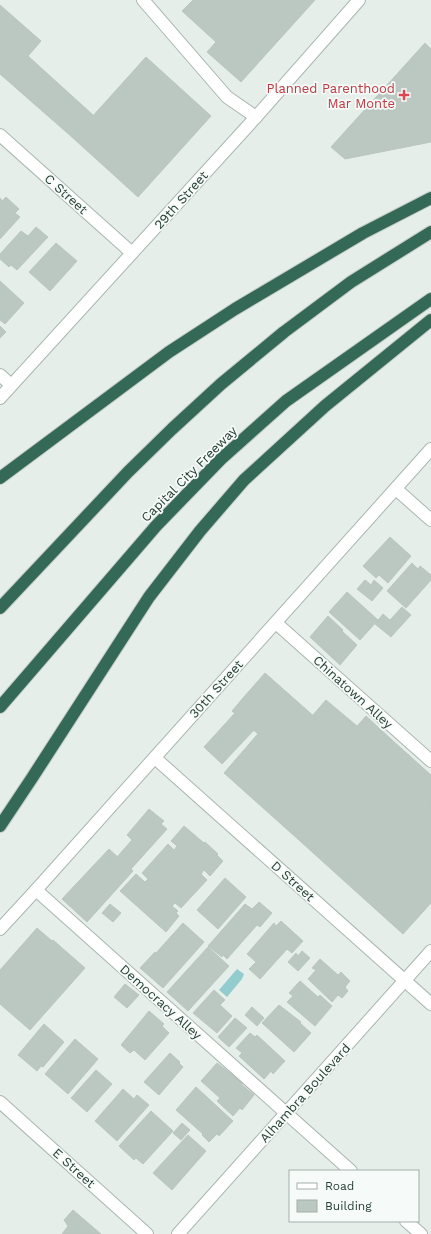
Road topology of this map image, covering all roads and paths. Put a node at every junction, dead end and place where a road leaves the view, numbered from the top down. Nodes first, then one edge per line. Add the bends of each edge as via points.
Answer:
1 (143, 0) edge
2 (359, 0) edge
3 (256, 117) junction
4 (0, 135) edge
5 (431, 198) edge
6 (431, 232) edge
7 (132, 253) junction
8 (431, 299) edge
9 (431, 320) edge
10 (0, 375) edge
11 (12, 385) junction
12 (0, 398) edge
13 (431, 449) edge
14 (0, 478) edge
15 (396, 488) junction
16 (431, 520) edge
17 (0, 608) edge
18 (276, 623) junction
19 (0, 706) edge
20 (155, 758) junction
21 (431, 761) edge
22 (0, 826) edge
23 (36, 890) junction
24 (0, 929) edge
25 (431, 951) edge
26 (405, 980) junction
27 (431, 1004) edge
28 (0, 1102) edge
29 (286, 1113) junction
30 (350, 1170) edge
31 (407, 1222) edge
32 (147, 1234) edge
33 (178, 1234) edge
34 (421, 1234) edge

1 - 3 street via 227,97
2 - 3 street, 29th Street
3 - 7 street, 29th Street
4 - 7 street, C Street
5 - 14 highway via 363,233 235,309 169,352
6 - 17 highway via 351,282 284,332 221,384 128,472
7 - 11 street, 29th Street
8 - 19 highway, Capital City Freeway via 286,401 221,459 156,526
9 - 22 highway via 325,406 244,480 200,530 149,597
10 - 11 street
11 - 12 street, 29th Street
13 - 15 street, 30th Street
15 - 16 street
15 - 18 street, 30th Street
18 - 20 street, 30th Street
18 - 21 street, Chinatown Alley
20 - 23 street, 30th Street
20 - 26 street, D Street
23 - 24 street, 30th Street
23 - 29 street, Democracy Alley
25 - 26 street, Alhambra Boulevard
26 - 27 street, D Street
26 - 29 street, Alhambra Boulevard
28 - 32 street, E Street
29 - 30 street, Democracy Alley
29 - 33 street, Alhambra Boulevard
31 - 34 street

